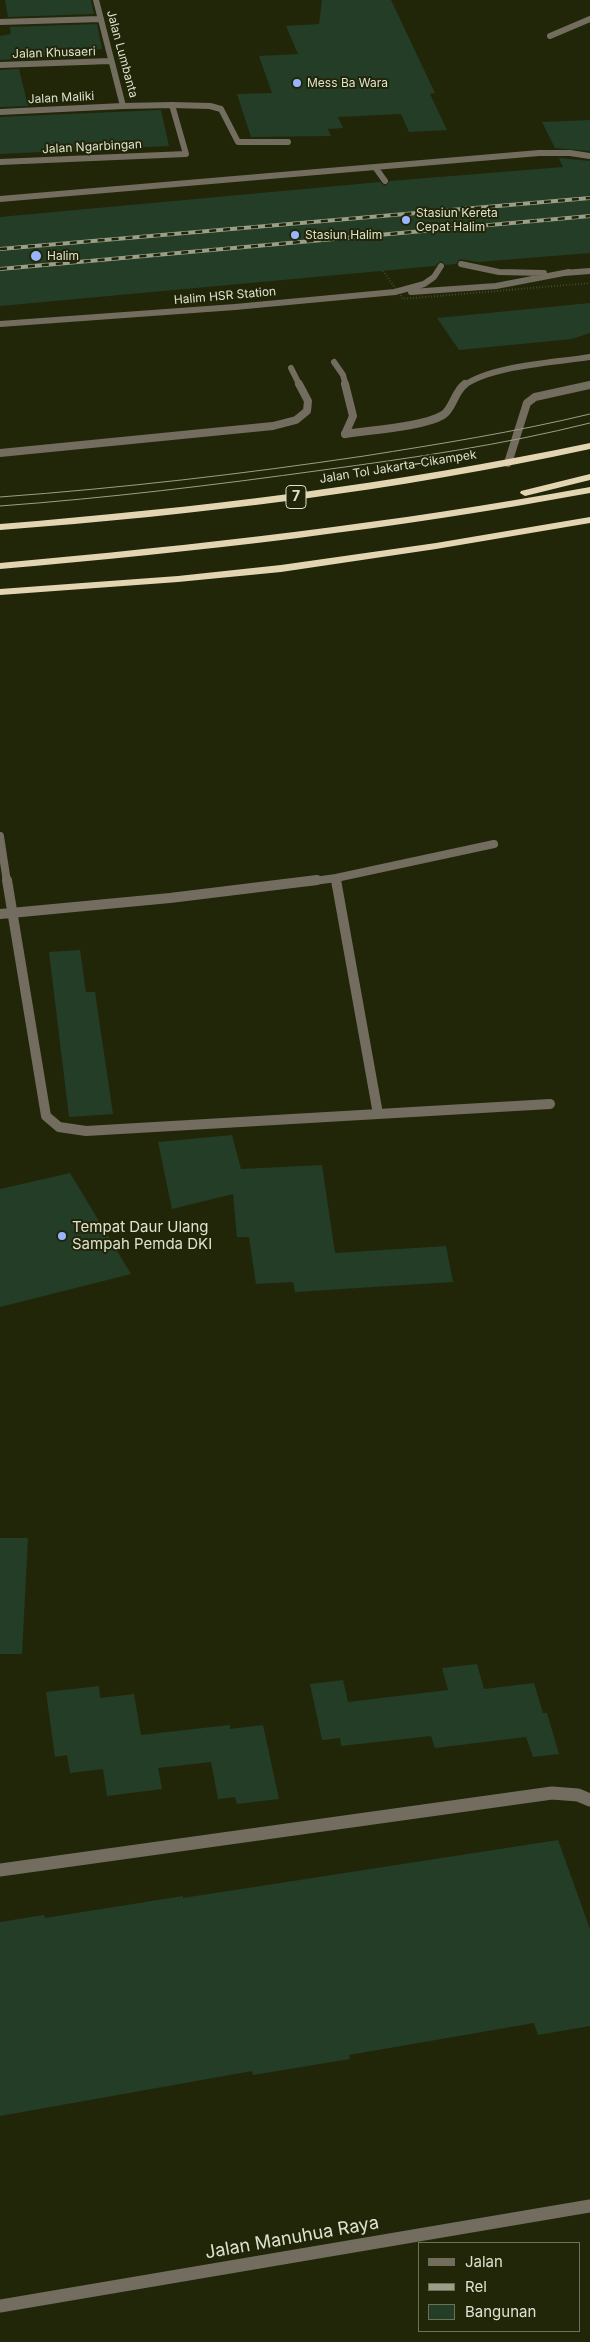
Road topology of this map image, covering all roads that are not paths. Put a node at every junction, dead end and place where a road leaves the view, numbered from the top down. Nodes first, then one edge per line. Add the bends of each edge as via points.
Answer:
1 (96, 0) edge
2 (101, 19) junction
3 (590, 19) edge
4 (0, 22) edge
5 (550, 36) dead end
6 (110, 61) junction
7 (0, 65) edge
8 (172, 105) junction
9 (123, 106) junction
10 (0, 112) edge
11 (288, 142) dead end
12 (590, 156) edge
13 (0, 162) edge
14 (375, 167) junction
15 (386, 182) dead end
16 (0, 199) edge
17 (461, 264) dead end
18 (442, 266) dead end
19 (590, 271) edge
20 (569, 272) junction
21 (395, 292) junction
22 (0, 324) edge
23 (590, 357) edge
24 (334, 362) dead end
25 (291, 368) dead end
26 (590, 385) edge
27 (590, 446) edge
28 (0, 453) edge
29 (508, 463) junction
30 (590, 477) edge
31 (590, 490) edge
32 (459, 512) junction
33 (590, 520) edge
34 (0, 527) edge
35 (0, 566) edge
36 (0, 592) edge
37 (0, 836) edge
38 (494, 844) dead end
39 (336, 878) junction
40 (0, 914) edge
41 (11, 914) junction
42 (550, 1104) dead end
43 (378, 1114) junction
44 (590, 1800) edge
45 (0, 1870) edge
46 (590, 2206) edge
47 (0, 2306) edge

1 - 2 street, Jalan Lumbanta
2 - 4 street
2 - 6 street, Jalan Lumbanta
3 - 5 street
6 - 7 street, Jalan Khusaeri
6 - 9 street, Jalan Lumbanta
8 - 9 street, Jalan Lumbanta
8 - 11 street, Jalan Lumbanta via 222,109 238,142
8 - 13 street, Jalan Ngarbingan via 186,154
9 - 10 street, Jalan Maliki
12 - 14 street via 539,153
14 - 15 street
14 - 16 street
17 - 20 street via 499,272
18 - 21 street, Halim HSR Station via 424,284
19 - 20 street
20 - 21 street via 496,286
21 - 22 street, Halim HSR Station
23 - 24 street via 474,378 458,389 445,414 428,421 345,434 353,416 343,375
25 - 28 street via 308,401 307,411 296,420 274,426
26 - 29 street via 535,397 528,402
27 - 29 highway, Jalan Tol Jakarta–Cikampek / 7
29 - 34 highway, Jalan Tol Jakarta–Cikampek / 7 via 380,486 203,509
30 - 32 highway
31 - 32 highway
32 - 35 highway via 253,542
33 - 36 highway via 340,560 178,579
37 - 41 street
38 - 39 street
39 - 41 street
39 - 43 street
40 - 41 street
41 - 43 street via 46,1116 62,1130 86,1132
42 - 43 street
44 - 45 street via 566,1793 545,1793
46 - 47 street, Jalan Manuhua Raya

